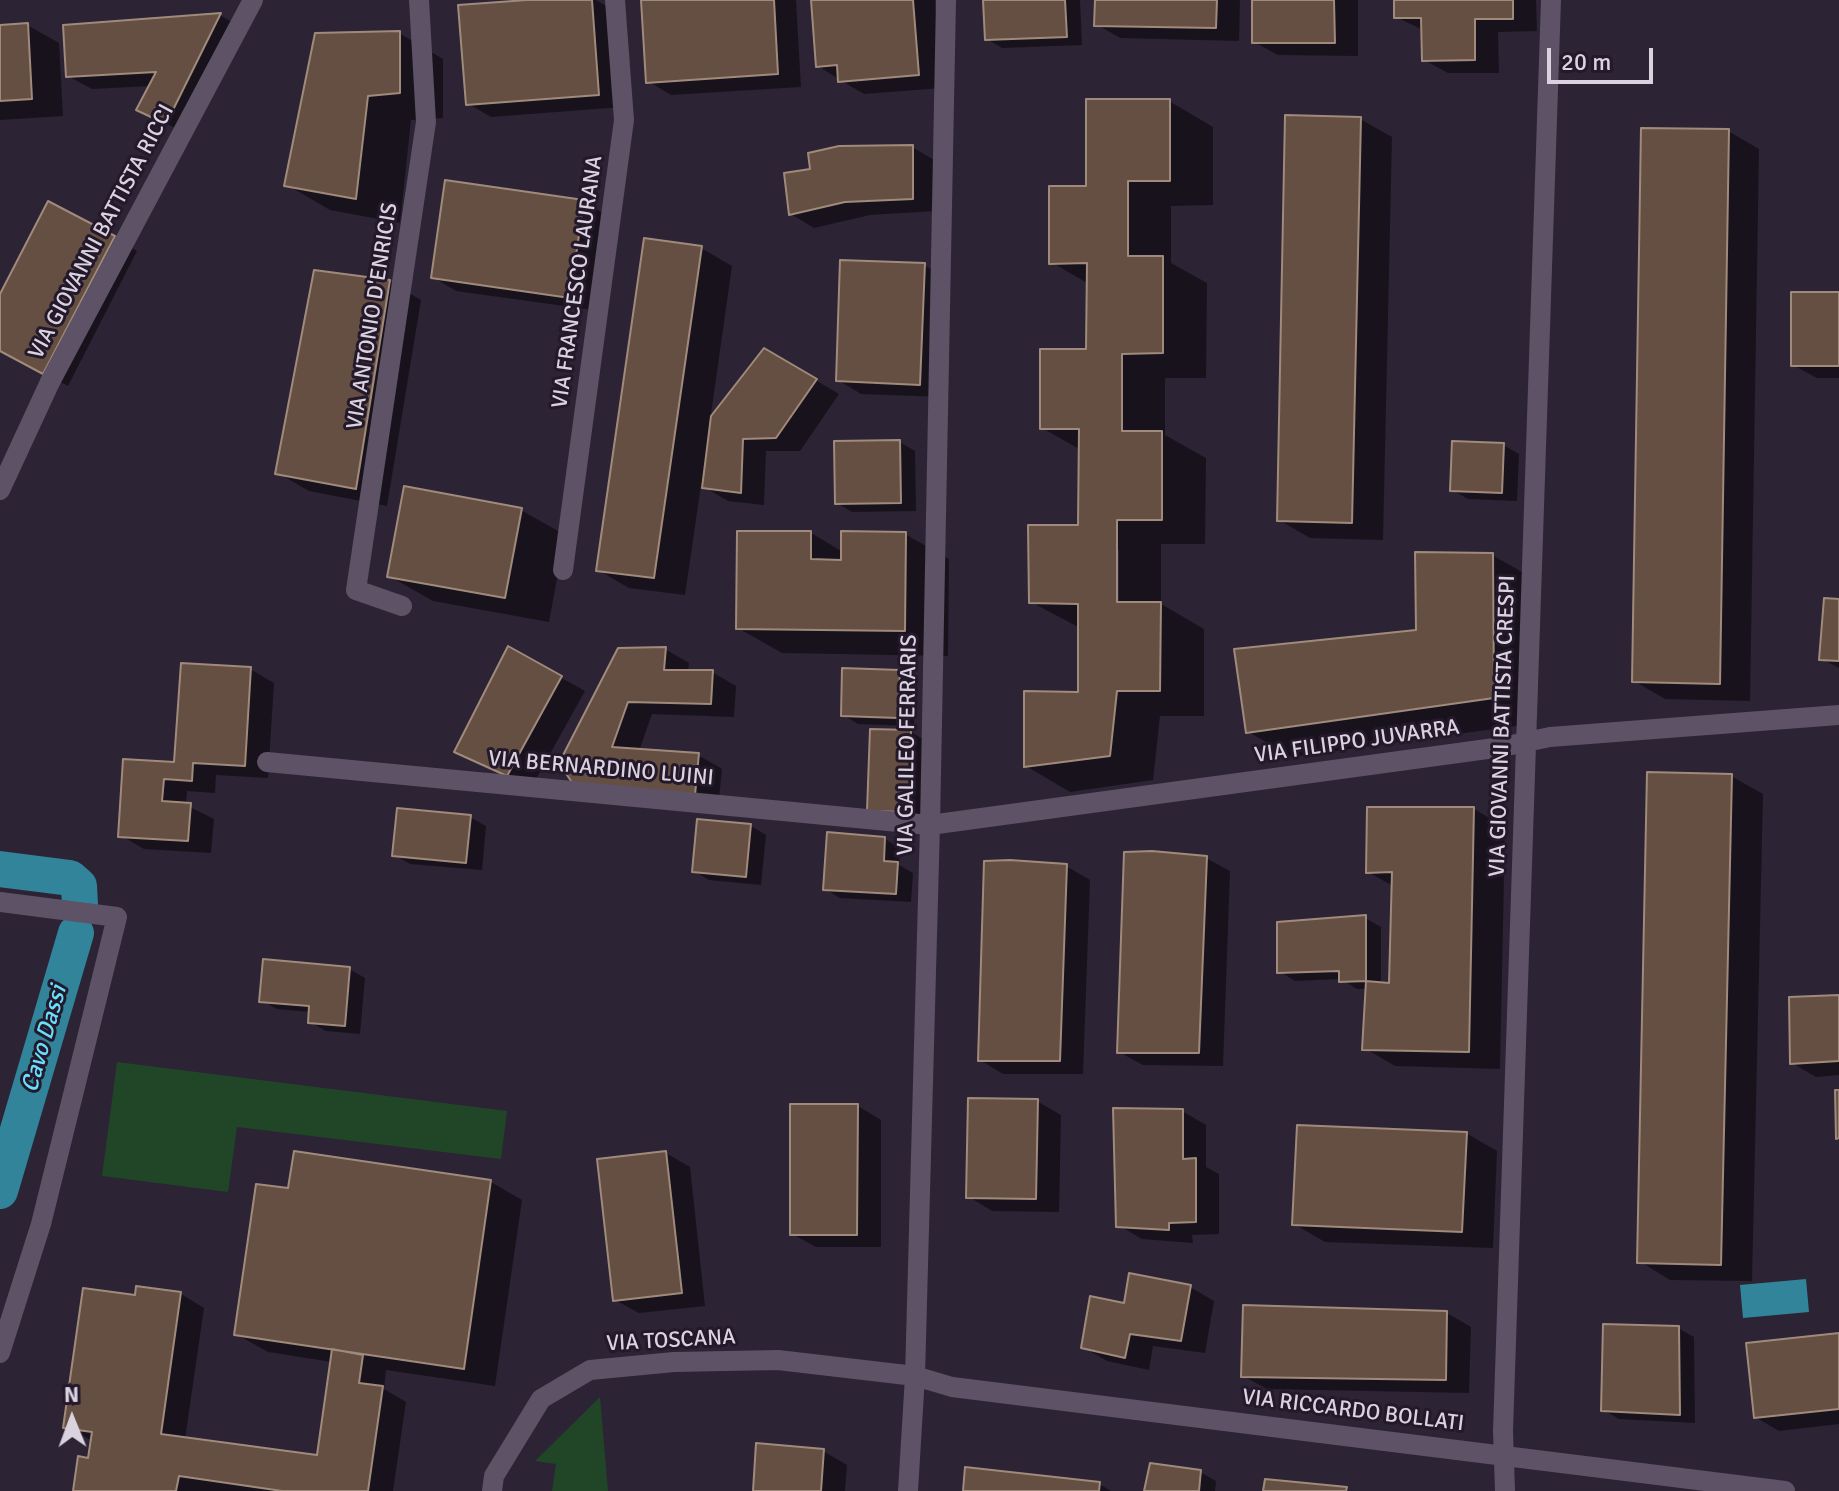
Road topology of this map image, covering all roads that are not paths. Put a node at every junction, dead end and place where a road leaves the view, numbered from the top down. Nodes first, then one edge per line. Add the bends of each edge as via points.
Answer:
1 (253, 0) edge
2 (419, 0) edge
3 (615, 0) edge
4 (946, 0) edge
5 (1551, 0) edge
6 (0, 490) edge
7 (563, 570) dead end
8 (402, 606) dead end
9 (1839, 715) edge
10 (1526, 742) junction
11 (267, 762) dead end
12 (930, 825) junction
13 (0, 902) edge
14 (0, 1353) edge
15 (915, 1376) junction
16 (1505, 1453) junction
17 (492, 1491) edge
18 (908, 1491) edge
19 (1505, 1491) edge
20 (1785, 1491) edge

1 - 6 street, VIA GIOVANNI BATTISTA RICCI via 50,382
2 - 8 street, VIA ANTONIO D'ENRICIS via 426,122 356,590
3 - 7 street, VIA FRANCESCO LAURANA via 624,120
4 - 12 street, VIA GALILEO FERRARIS
5 - 10 street, VIA GIOVANNI BATTISTA CRESPI
9 - 10 street, VIA FILIPPO JUVARRA
10 - 12 street, VIA FILIPPO JUVARRA
10 - 16 street, VIA GIOVANNI BATTISTA CRESPI
11 - 12 street, VIA BERNARDINO LUINI
12 - 15 street, VIA GALILEO FERRARIS
13 - 14 street via 117,917 41,1224
15 - 16 street, VIA RICCARDO BOLLATI via 952,1387
15 - 17 street, VIA TOSCANA via 778,1360 590,1370 541,1399 494,1476
15 - 18 street, VIA GALILEO FERRARIS
16 - 19 street, VIA GIOVANNI BATTISTA CRESPI
16 - 20 street, VIA RICCARDO BOLLATI

